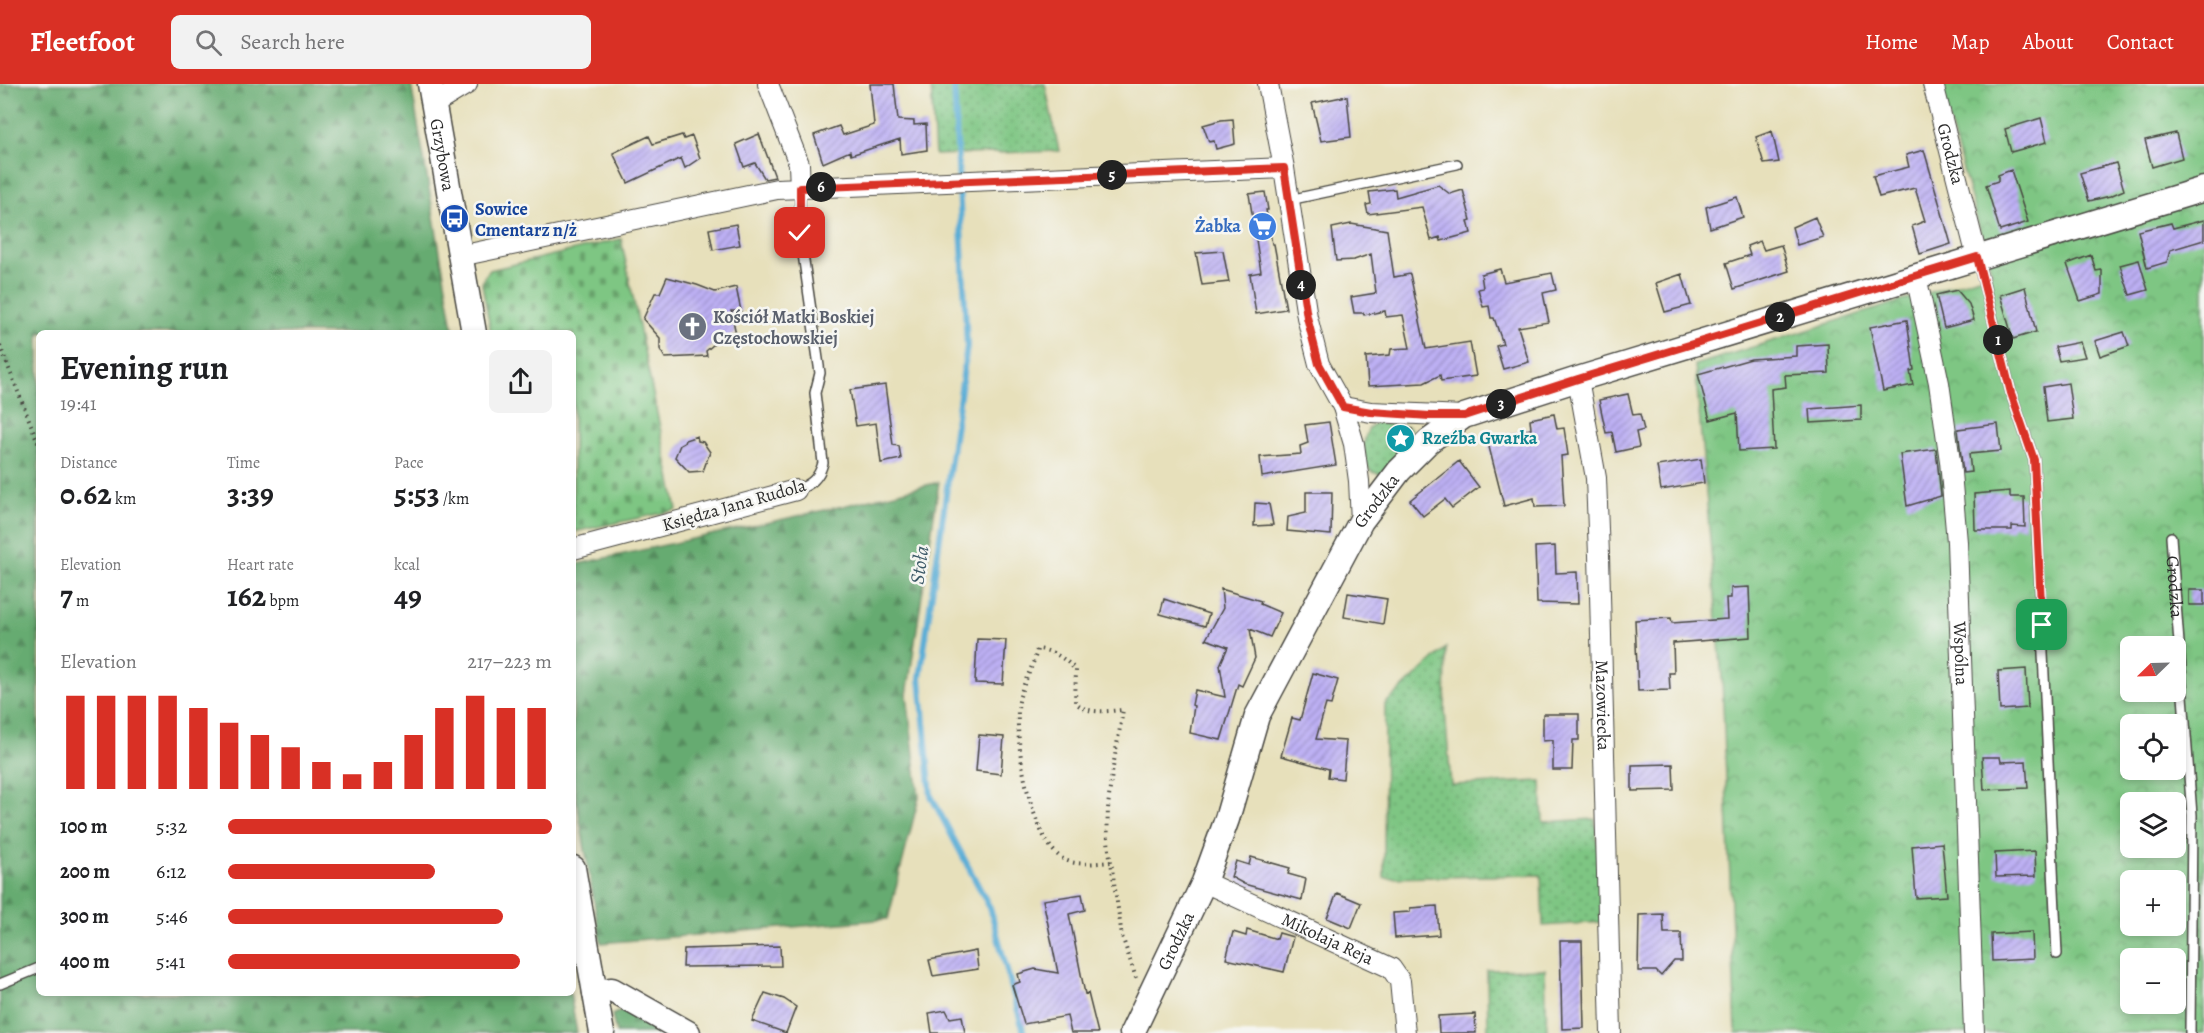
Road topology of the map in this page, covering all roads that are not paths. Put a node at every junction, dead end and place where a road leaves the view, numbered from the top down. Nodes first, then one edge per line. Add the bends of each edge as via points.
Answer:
1 (467, 84) edge
2 (768, 84) edge
3 (1268, 84) edge
4 (1933, 84) edge
5 (432, 94) edge
6 (1457, 164) dead end
7 (1284, 168) junction
8 (800, 188) junction
9 (2204, 189) edge
10 (1289, 200) junction
11 (460, 256) junction
12 (1977, 257) junction
13 (1916, 276) junction
14 (473, 330) edge
15 (1578, 379) junction
16 (1343, 407) junction
17 (1464, 416) junction
18 (796, 490) joint
19 (1361, 521) junction
20 (2171, 537) dead end
21 (576, 548) edge
22 (1204, 882) junction
23 (576, 885) edge
24 (2057, 954) dead end
25 (36, 969) edge
26 (0, 984) edge
27 (595, 992) junction
28 (602, 1033) edge
29 (688, 1033) edge
30 (1132, 1033) edge
31 (1405, 1033) edge
32 (1611, 1033) edge
33 (1974, 1033) edge
34 (2190, 1033) edge

1 - 5 street
2 - 8 street via 799,164
3 - 7 street
4 - 12 street, Grodzka
5 - 11 street, Grzybowa
6 - 10 lane
7 - 8 street
7 - 10 street
8 - 11 street via 777,189
8 - 18 lane, Księdza Jana Rudola via 800,233 820,373 815,393 823,463 814,482
9 - 12 street, Grodzka
10 - 16 street via 1307,317 1319,364
11 - 14 street, Grzybowa
12 - 13 street, Grodzka
12 - 24 lane via 2011,393 2034,460
13 - 15 street, Grodzka
13 - 33 street, Wspólna via 1939,383 1957,542
15 - 17 street, Grodzka
15 - 32 street, Mazowiecka via 1596,478
16 - 17 street via 1383,413
16 - 19 street via 1354,444
17 - 19 street, Grodzka via 1429,441 1399,471
18 - 21 street, Księdza Jana Rudola
19 - 22 street, Grodzka via 1257,717
20 - 34 lane, Grodzka via 2192,815
22 - 30 street, Grodzka
22 - 31 street, Mikołaja Reja via 1391,968 1400,981
23 - 27 street
25 - 26 lane
27 - 28 street
27 - 29 street via 612,990

